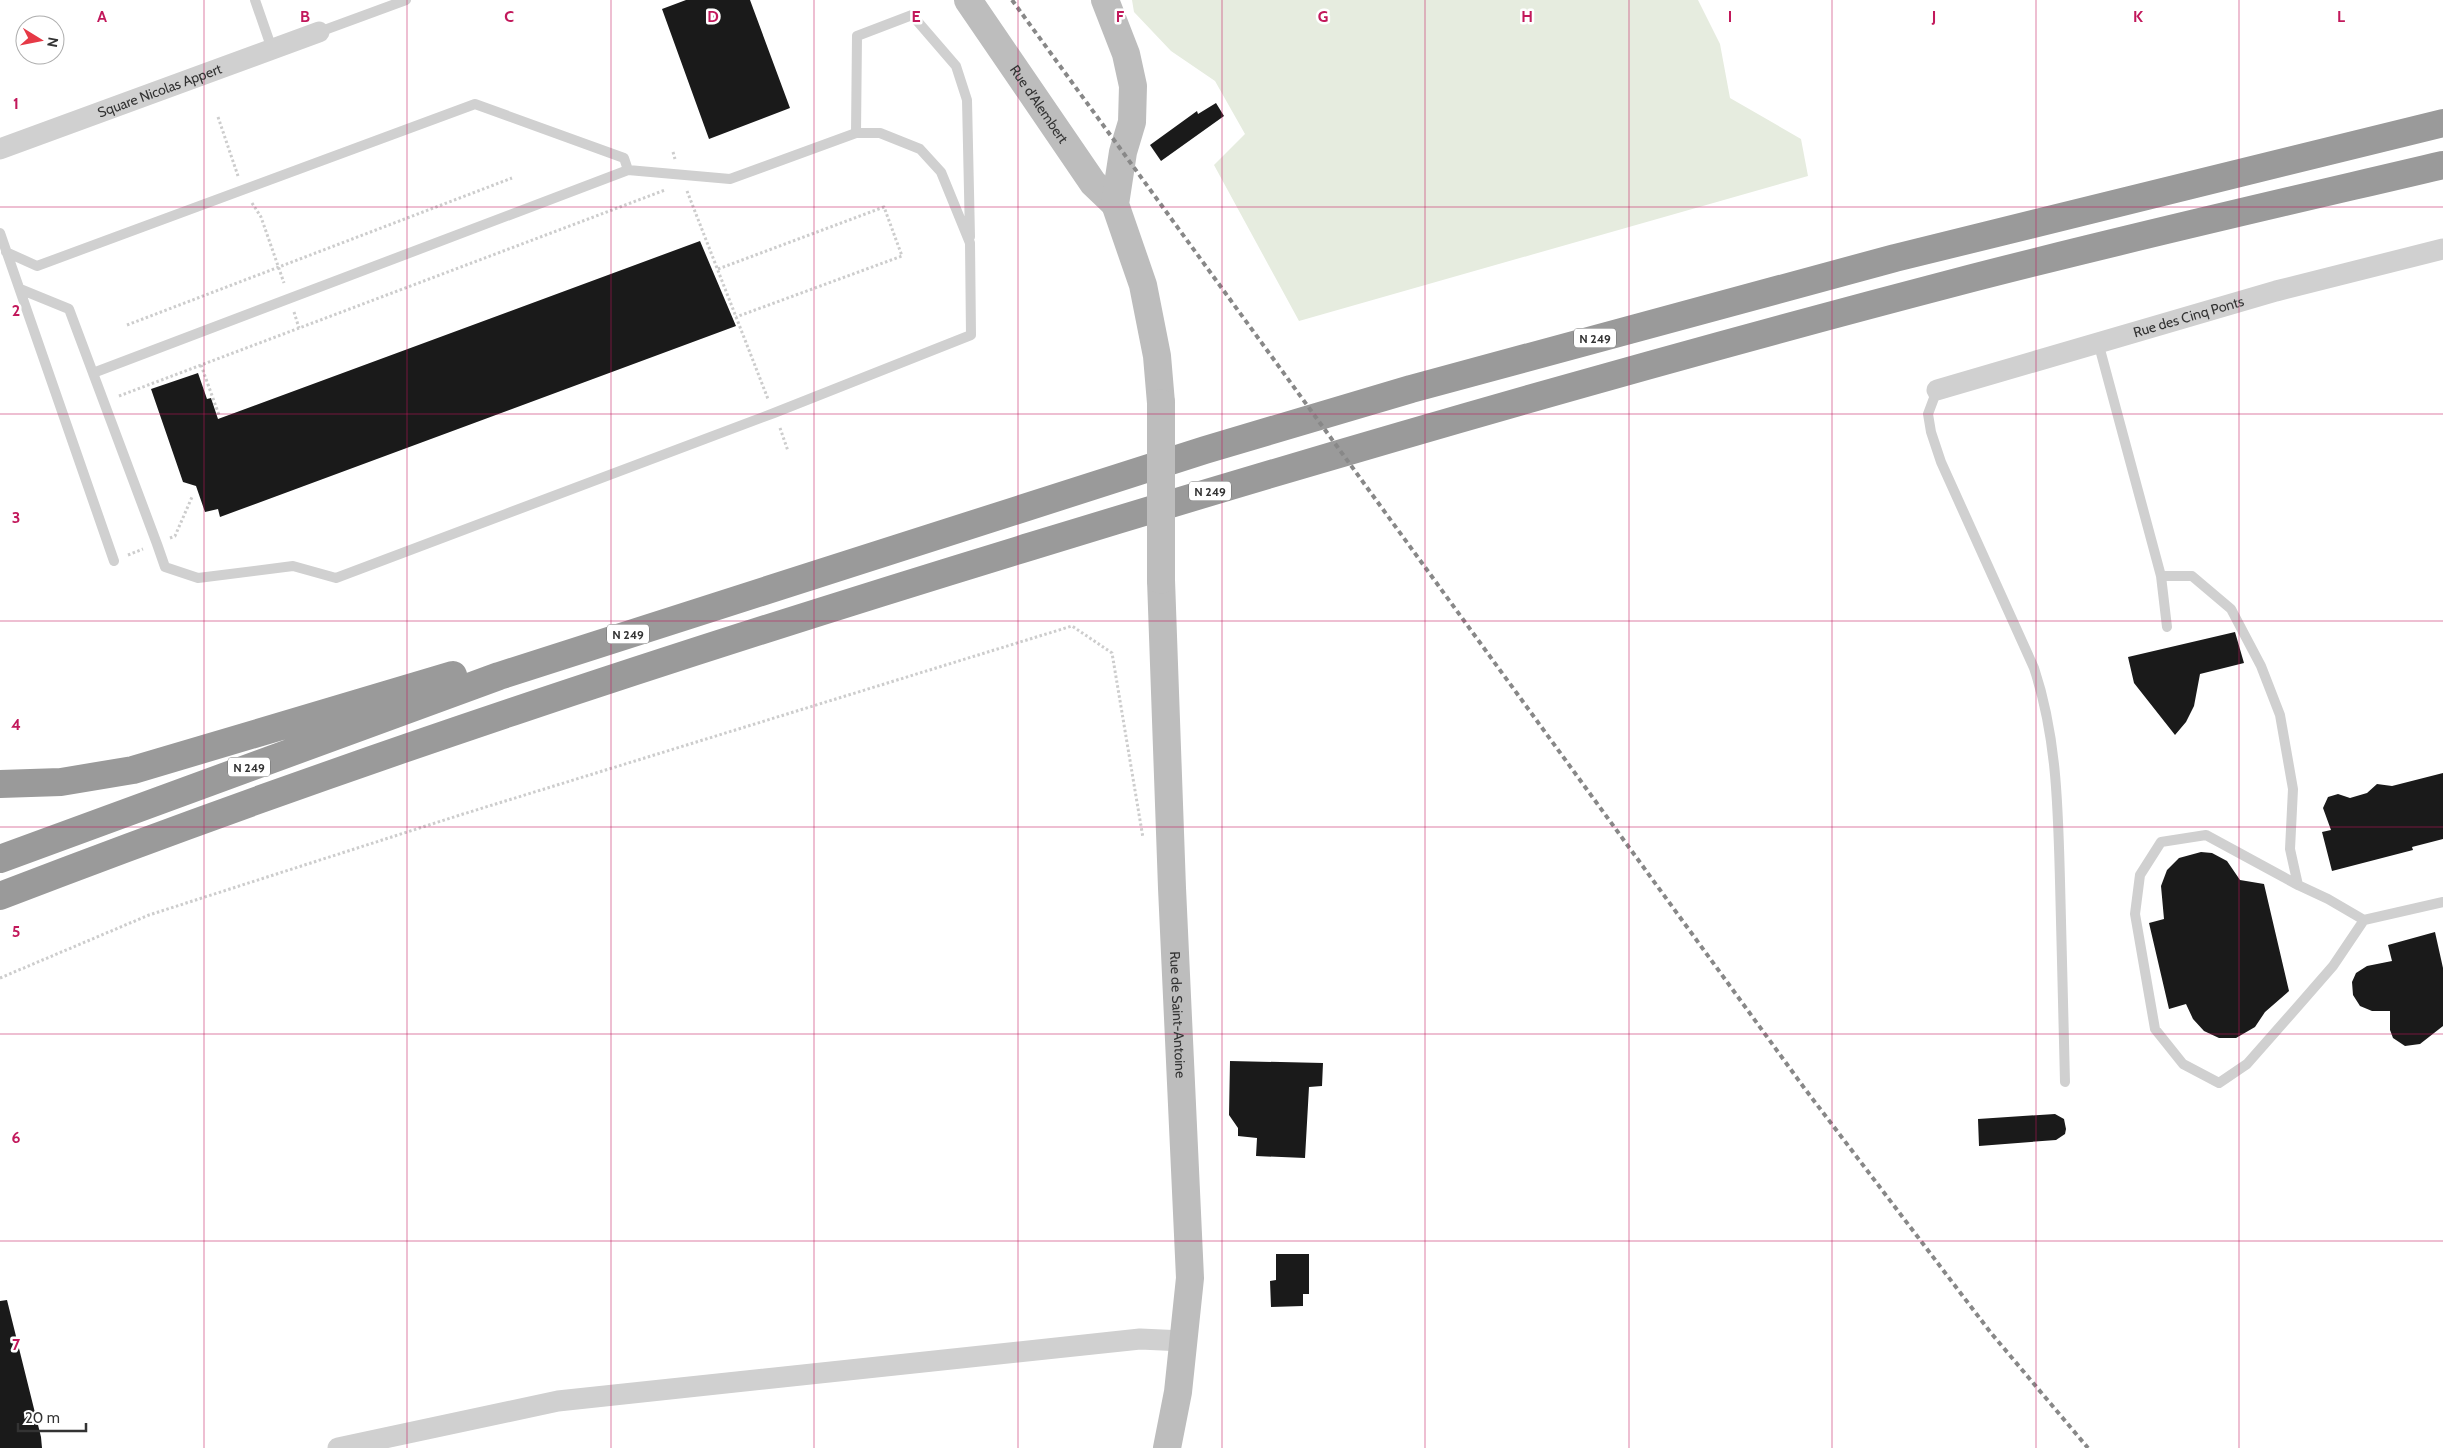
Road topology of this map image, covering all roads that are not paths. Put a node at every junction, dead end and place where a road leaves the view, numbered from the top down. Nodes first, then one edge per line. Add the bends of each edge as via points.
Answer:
1 (256, 0) edge
2 (406, 0) edge
3 (968, 0) edge
4 (1105, 0) edge
5 (319, 32) joint
6 (272, 49) junction
7 (2443, 123) edge
8 (856, 133) junction
9 (0, 149) edge
10 (2443, 165) edge
11 (628, 170) junction
12 (1116, 204) junction
13 (0, 233) edge
14 (970, 244) junction
15 (2443, 250) edge
16 (6, 252) junction
17 (20, 289) junction
18 (2098, 342) junction
19 (93, 373) junction
20 (1937, 390) joint
21 (114, 561) dead end
22 (2161, 576) junction
23 (2167, 627) dead end
24 (499, 676) junction
25 (0, 784) edge
26 (0, 859) edge
27 (2298, 885) junction
28 (0, 896) edge
29 (2443, 902) edge
30 (2364, 920) junction
31 (2065, 1082) dead end
32 (1184, 1341) junction
33 (338, 1448) edge
34 (1166, 1448) edge

1 - 6 lane
2 - 5 lane
3 - 12 street, Rue d’Alembert via 1093,183
4 - 12 street via 1126,54 1132,86 1132,122
5 - 6 street, Square Nicolas Appert
6 - 9 street, Square Nicolas Appert
7 - 24 highway, N 249 via 1895,258 1411,389 999,514
8 - 11 lane via 730,179 683,179
8 - 14 lane via 880,134 920,149 941,172
8 - 14 lane via 857,36 912,15 956,66 967,100
10 - 28 highway, N 249 via 1964,280 1361,446 656,664 326,777
11 - 16 lane via 624,158 475,104 37,266
11 - 19 lane
12 - 32 street, Rue de Saint-Antoine, bridge via 1143,285 1157,356 1161,403 1161,580 1190,1278
13 - 16 lane
14 - 19 lane via 971,335 336,578 293,566 198,578 165,566
15 - 18 street, Rue des Cinq Ponts via 2276,291
16 - 17 lane
17 - 19 lane via 70,310
17 - 21 lane
18 - 20 street, Rue des Cinq Ponts
18 - 22 lane
20 - 31 lane via 1928,414 1931,432 1941,462 2034,668 2052,735 2057,791
22 - 23 lane
22 - 27 lane via 2192,576 2231,609 2261,666 2280,715 2293,789 2290,849
24 - 25 highway, N 249 via 459,673 133,770 60,782
24 - 26 highway, N 249
27 - 30 lane
27 - 30 lane via 2206,835 2161,842 2140,875 2135,914 2154,1028 2183,1064 2219,1083 2247,1064 2333,966
29 - 30 lane
32 - 33 street via 1140,1339 558,1401
32 - 34 street, Rue de Saint-Antoine via 1178,1392

